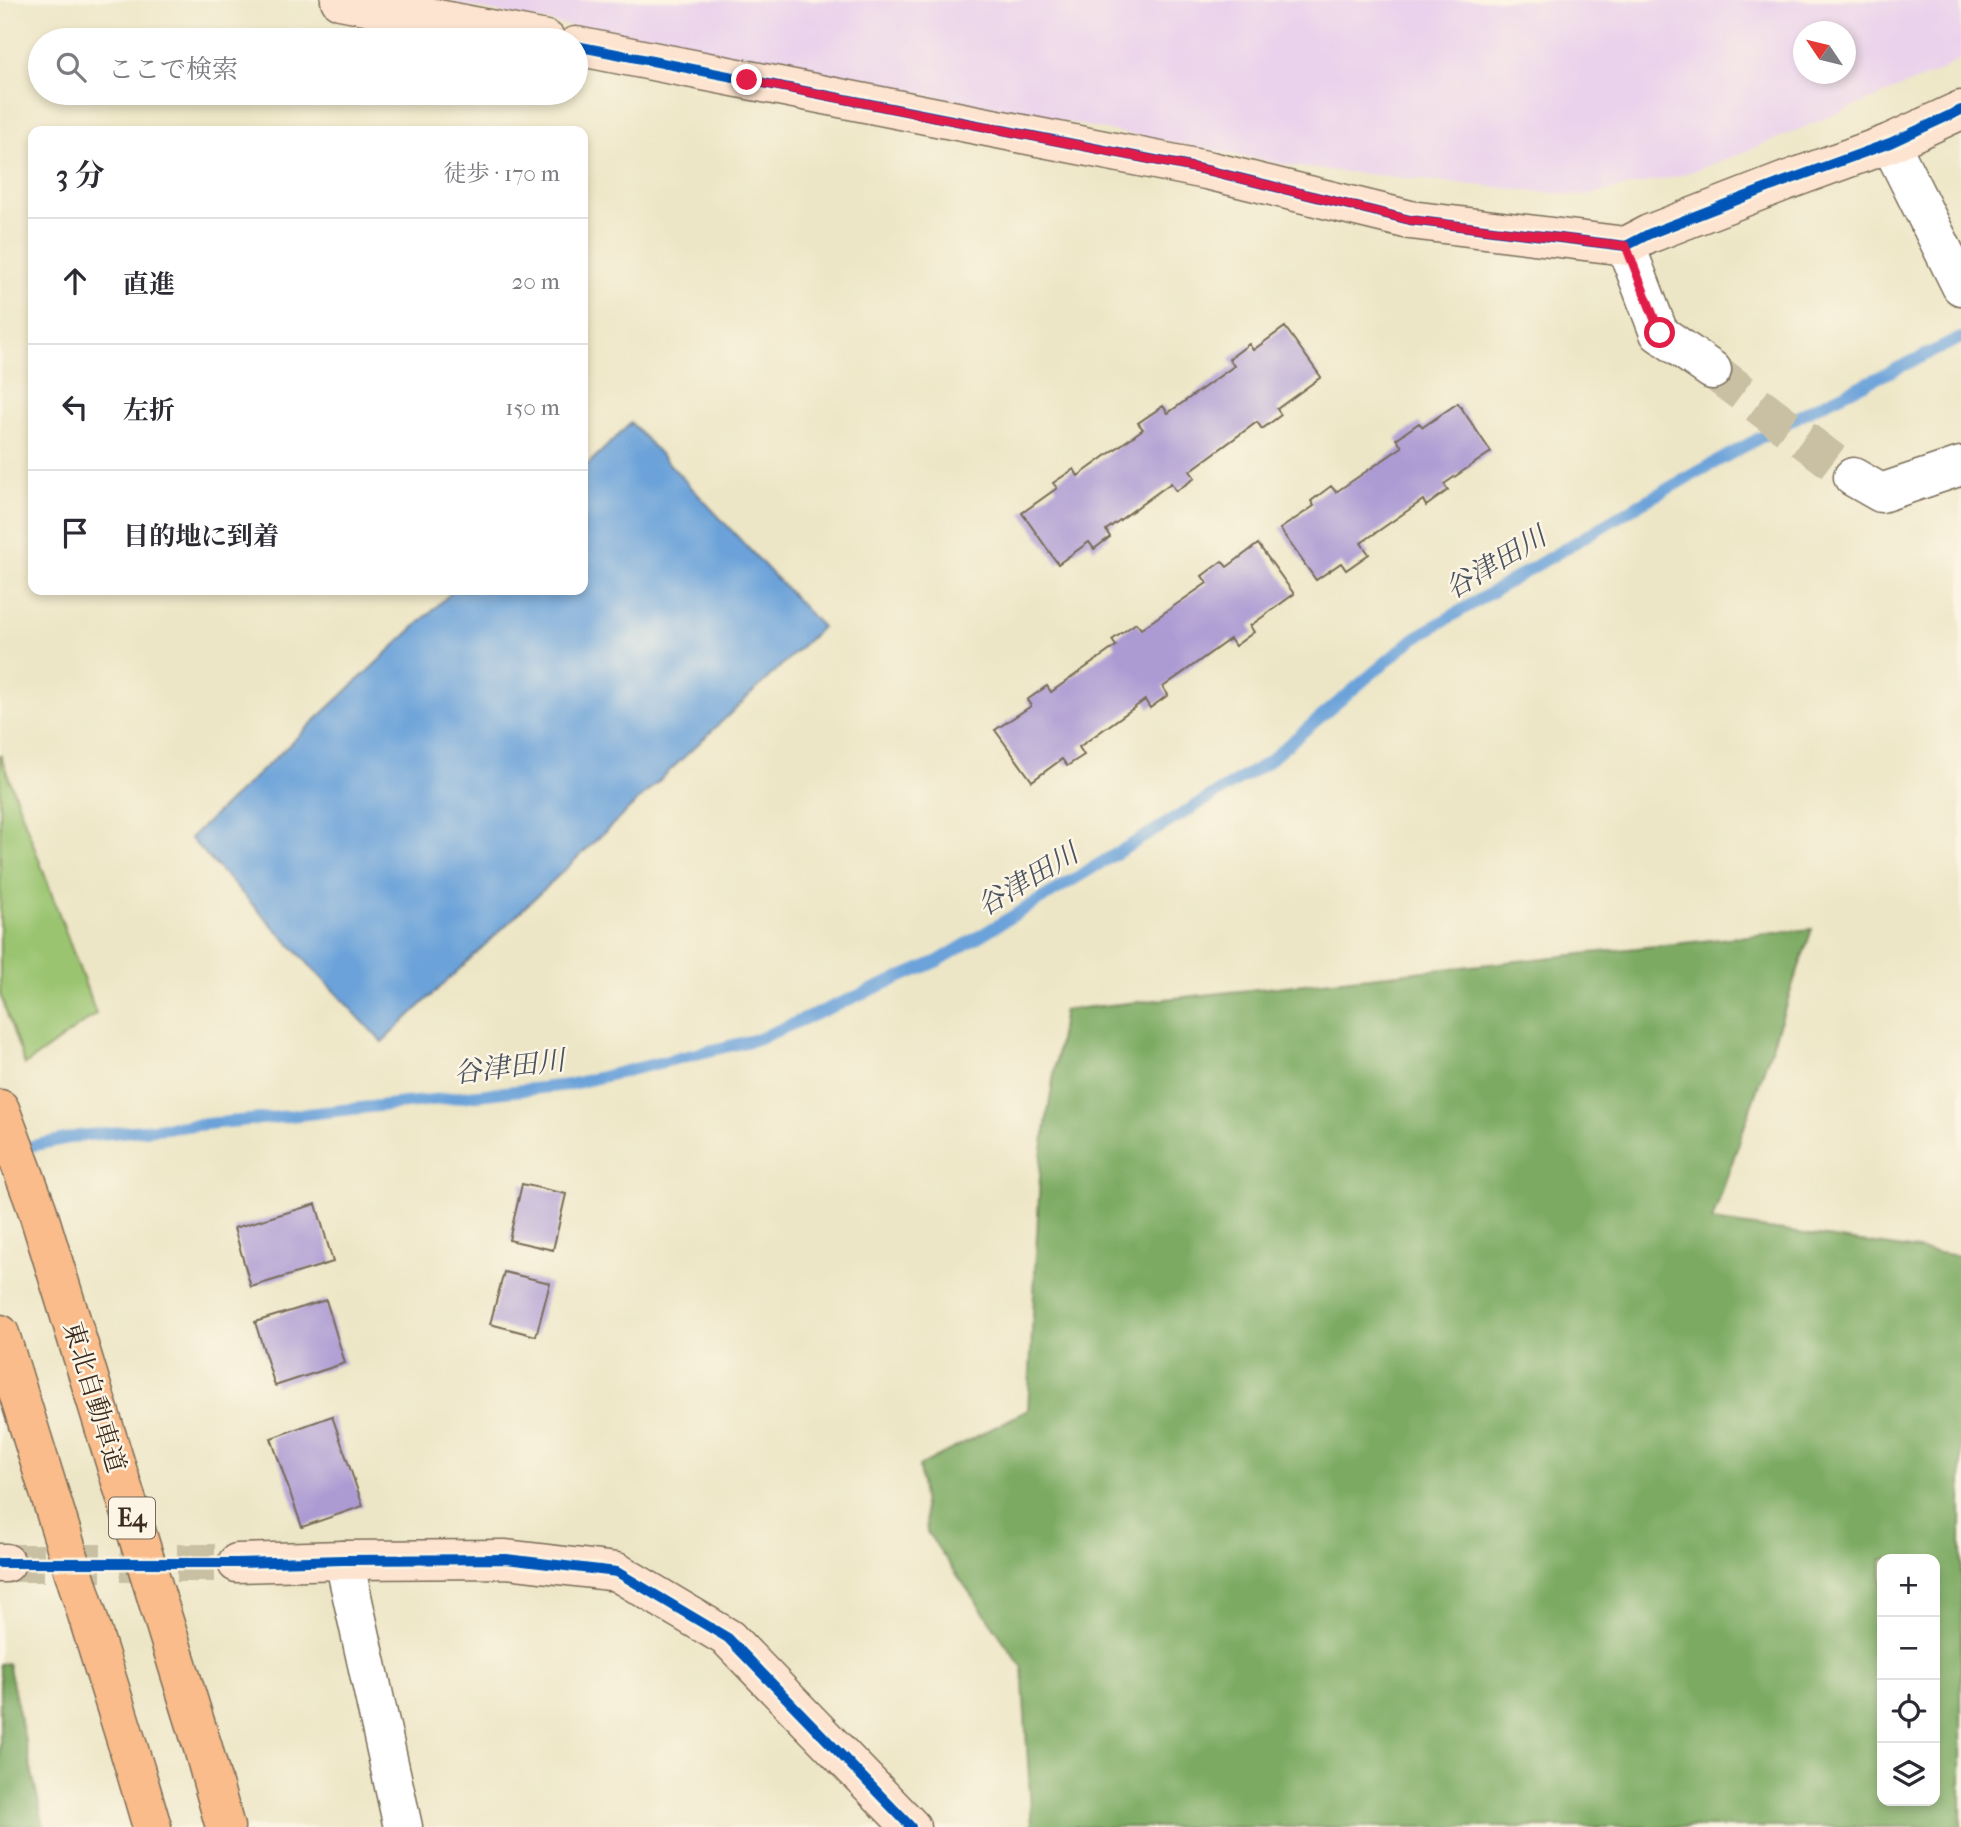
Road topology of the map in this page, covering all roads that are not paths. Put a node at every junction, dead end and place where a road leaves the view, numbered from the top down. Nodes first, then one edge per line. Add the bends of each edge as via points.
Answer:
1 (340, 0) edge
2 (484, 28) edge
3 (588, 48) edge
4 (1961, 110) edge
5 (1890, 143) junction
6 (1626, 246) junction
7 (1960, 284) edge
8 (1712, 370) tunnel mouth
9 (1961, 466) edge
10 (1853, 477) tunnel mouth
11 (0, 1109) edge
12 (0, 1334) edge
13 (344, 1560) junction
14 (237, 1563) tunnel mouth
15 (152, 1827) edge
16 (225, 1827) edge
17 (403, 1827) edge
18 (911, 1827) edge

1 - 2 street
3 - 6 street via 1210,171 1410,220
4 - 5 street
5 - 6 street
5 - 7 street
6 - 8 street via 1660,333
9 - 10 street via 1881,494
11 - 16 highway, 東北自動車道 / E4 via 37,1209
12 - 15 highway
13 - 14 street
13 - 17 street
13 - 18 street via 506,1559 617,1572 728,1639

